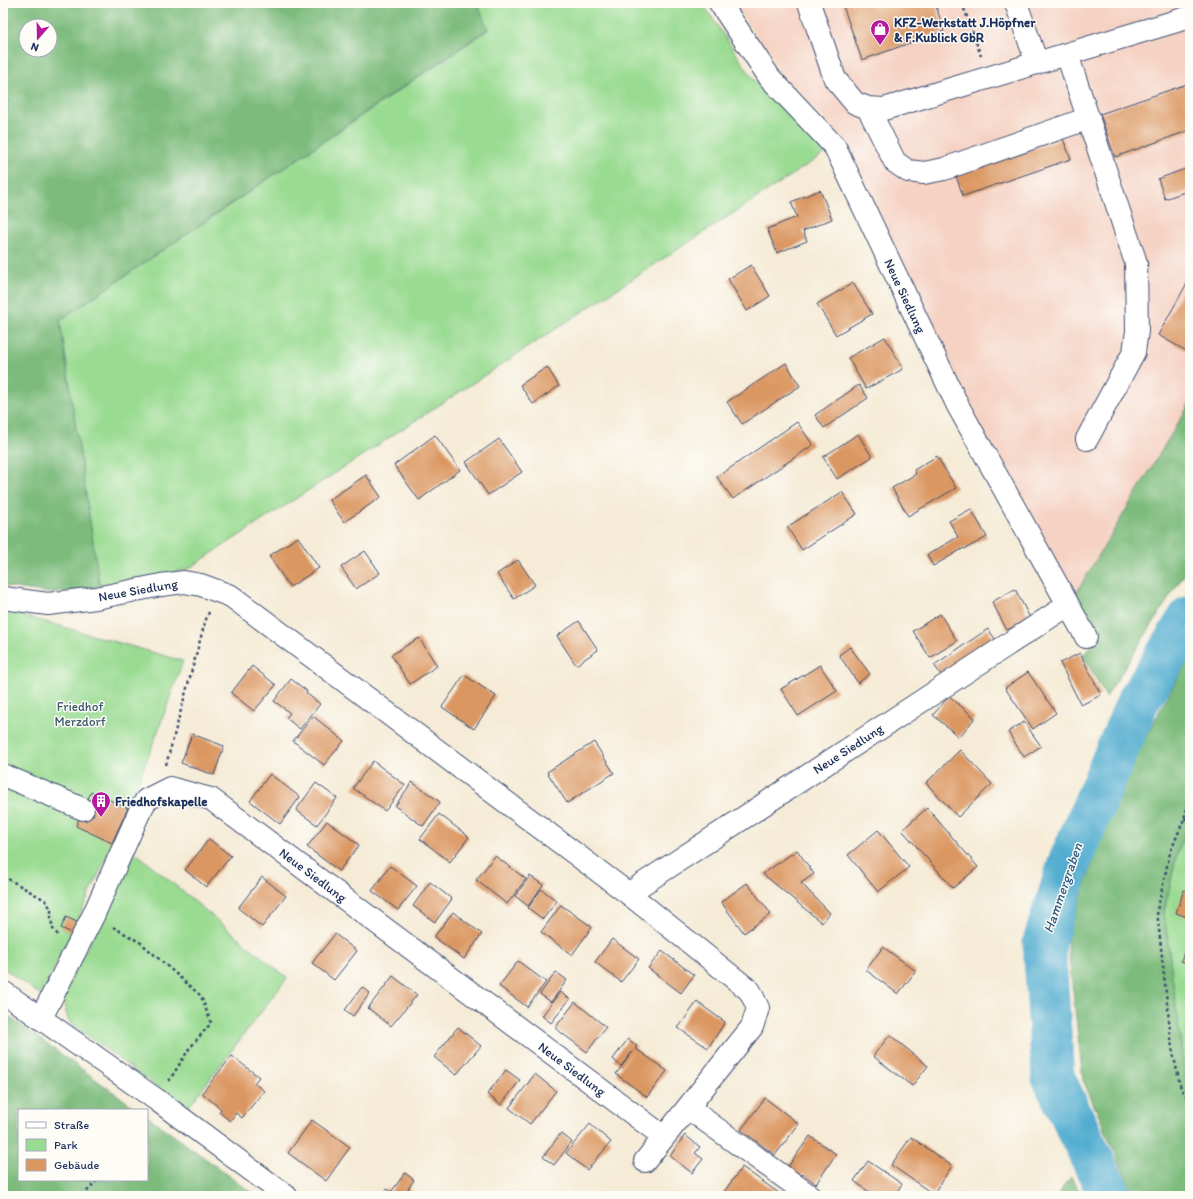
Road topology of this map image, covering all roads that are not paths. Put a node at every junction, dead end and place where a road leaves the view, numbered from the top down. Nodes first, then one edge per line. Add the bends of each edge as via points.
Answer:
1 (720, 3) edge
2 (809, 3) edge
3 (1016, 3) edge
4 (1190, 17) edge
5 (1067, 54) junction
6 (1037, 63) junction
7 (868, 108) junction
8 (1089, 118) junction
9 (1087, 439) dead end
10 (3, 598) edge
11 (1068, 605) junction
12 (1086, 637) dead end
13 (3, 775) edge
14 (83, 809) dead end
15 (629, 894) junction
16 (3, 992) edge
17 (41, 1018) junction
18 (688, 1108) junction
19 (664, 1137) junction
20 (645, 1161) dead end
21 (286, 1196) edge
22 (810, 1196) edge

1 - 11 street, Neue Siedlung via 770,78 835,147 958,406
2 - 7 street via 835,79 855,103
3 - 6 street
4 - 5 street
5 - 6 street
5 - 8 street
6 - 7 street via 884,109
7 - 8 street via 895,162 908,171 924,173 944,169
8 - 9 street via 1136,263 1137,331 1134,352
10 - 15 street, Neue Siedlung via 48,604 184,582 231,596
11 - 12 street, Neue Siedlung
11 - 15 street, Neue Siedlung
13 - 14 street
15 - 18 street, Neue Siedlung via 750,991 758,1008 752,1027
16 - 17 street
17 - 19 street, Neue Siedlung via 93,916 146,800 170,788 211,799
17 - 21 street
18 - 19 street, Neue Siedlung
18 - 22 street
19 - 20 street, Neue Siedlung

